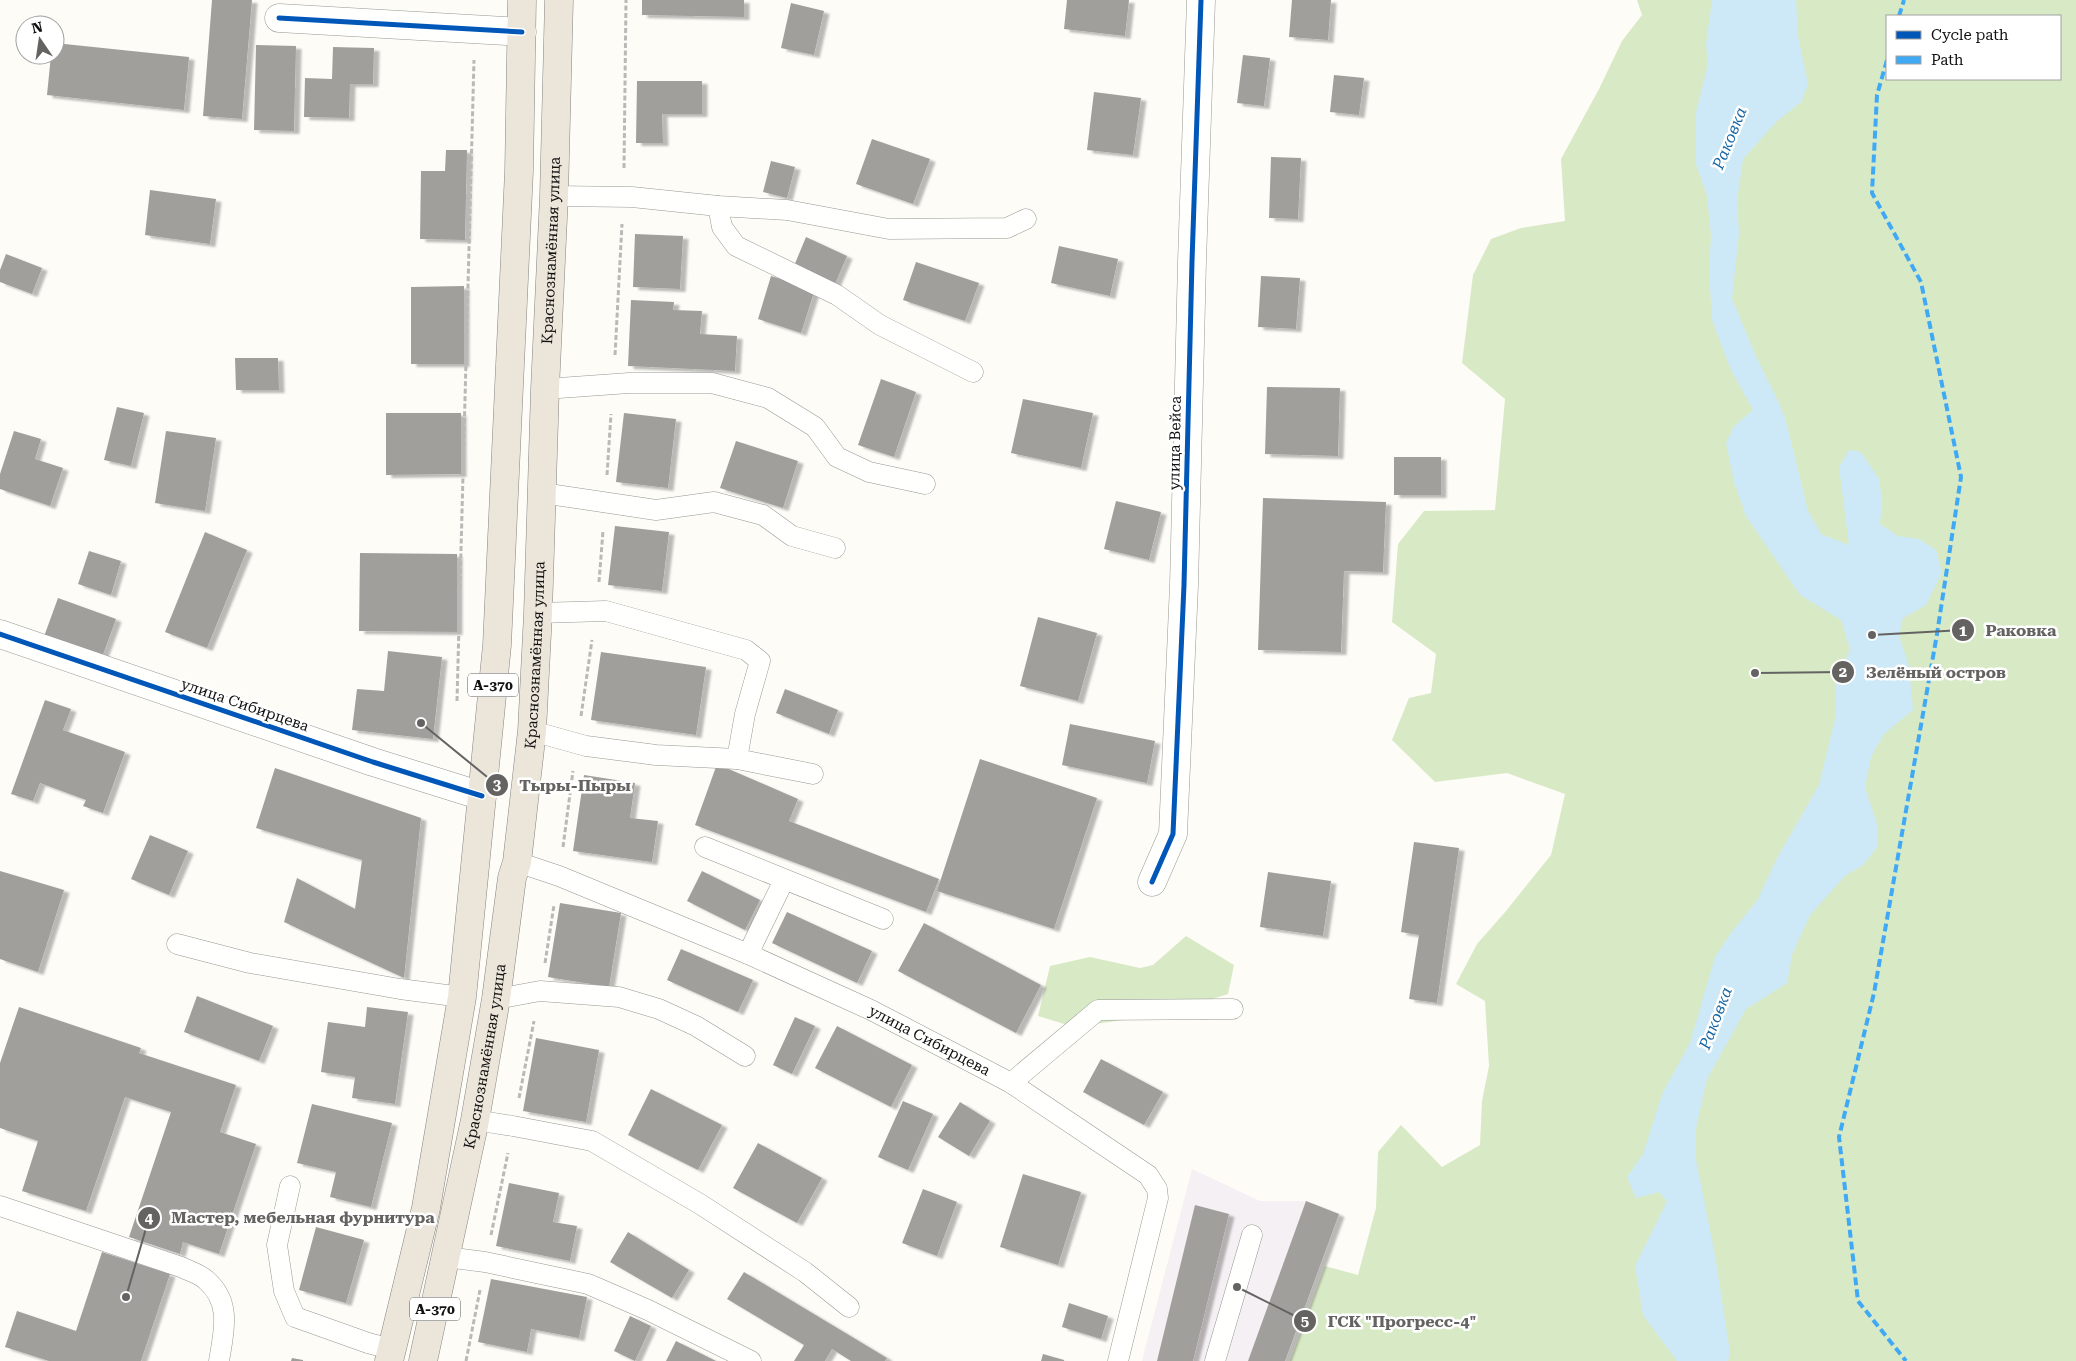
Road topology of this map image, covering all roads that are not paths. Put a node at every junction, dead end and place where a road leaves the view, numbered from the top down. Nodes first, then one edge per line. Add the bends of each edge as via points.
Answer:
1 (522, 0) edge
2 (559, 0) edge
3 (1201, 0) edge
4 (279, 18) dead end
5 (522, 32) junction
6 (554, 196) junction
7 (718, 206) junction
8 (1026, 219) dead end
9 (972, 372) dead end
10 (545, 389) junction
11 (926, 484) dead end
12 (542, 493) junction
13 (835, 548) dead end
14 (538, 613) junction
15 (0, 634) edge
16 (532, 731) junction
17 (737, 760) junction
18 (813, 774) dead end
19 (482, 796) junction
20 (523, 806) junction
21 (705, 847) dead end
22 (517, 862) junction
23 (784, 880) junction
24 (1152, 882) dead end
25 (883, 919) dead end
26 (177, 944) dead end
27 (748, 954) junction
28 (462, 998) junction
29 (496, 999) junction
30 (1233, 1009) dead end
31 (745, 1056) dead end
32 (1011, 1083) junction
33 (475, 1120) junction
34 (290, 1186) dead end
35 (0, 1206) edge
36 (1252, 1235) dead end
37 (446, 1257) junction
38 (849, 1307) dead end
39 (390, 1355) edge
40 (219, 1361) edge
41 (423, 1361) edge
42 (751, 1361) edge
43 (1118, 1361) edge
44 (1215, 1361) edge

1 - 5 highway, А-370
2 - 6 highway, Краснознамённая улица / А-370
3 - 24 street, улица Вейса via 1184,584 1173,834
4 - 5 street
5 - 19 highway, А-370 via 520,172 497,645
6 - 7 lane via 624,197
6 - 10 highway, Краснознамённая улица / А-370
7 - 8 lane via 787,210 889,229 1007,228
7 - 9 lane via 722,227 736,246 837,295 880,325
10 - 11 lane via 613,384 712,384 768,398 815,427 837,457 869,472
10 - 12 highway, Краснознамённая улица / А-370
12 - 13 lane via 656,510 714,502 763,515 792,536
12 - 14 highway, Краснознамённая улица / А-370
14 - 16 highway, Краснознамённая улица / А-370
14 - 17 lane via 606,610 746,650 760,661 745,714
15 - 19 street, улица Сибирцева
16 - 17 lane via 586,746 656,756
16 - 20 highway, Краснознамённая улица / А-370
17 - 18 lane
19 - 20 highway
19 - 28 highway, А-370
20 - 22 highway, Краснознамённая улица / А-370
21 - 23 lane
22 - 27 lane, улица Сибирцева via 559,876
22 - 29 highway, Краснознамённая улица / А-370 via 512,878
23 - 25 lane
23 - 27 lane
26 - 28 lane via 250,963
27 - 32 lane, улица Сибирцева via 871,1010
28 - 39 highway, А-370 via 426,1208
29 - 31 lane via 540,991 620,997 660,1009 696,1026
29 - 33 highway, Краснознамённая улица / А-370
30 - 32 lane via 1098,1010
32 - 43 lane, улица Сибирцева via 1141,1170 1157,1189 1158,1198
33 - 37 highway, Краснознамённая улица / А-370
33 - 38 lane via 592,1141 700,1204 805,1272
34 - 39 lane via 277,1245 284,1291 295,1317 368,1343
35 - 40 lane via 182,1267 205,1279 219,1293 225,1311
36 - 44 lane
37 - 41 highway, Краснознамённая улица / А-370
37 - 42 lane via 588,1284

